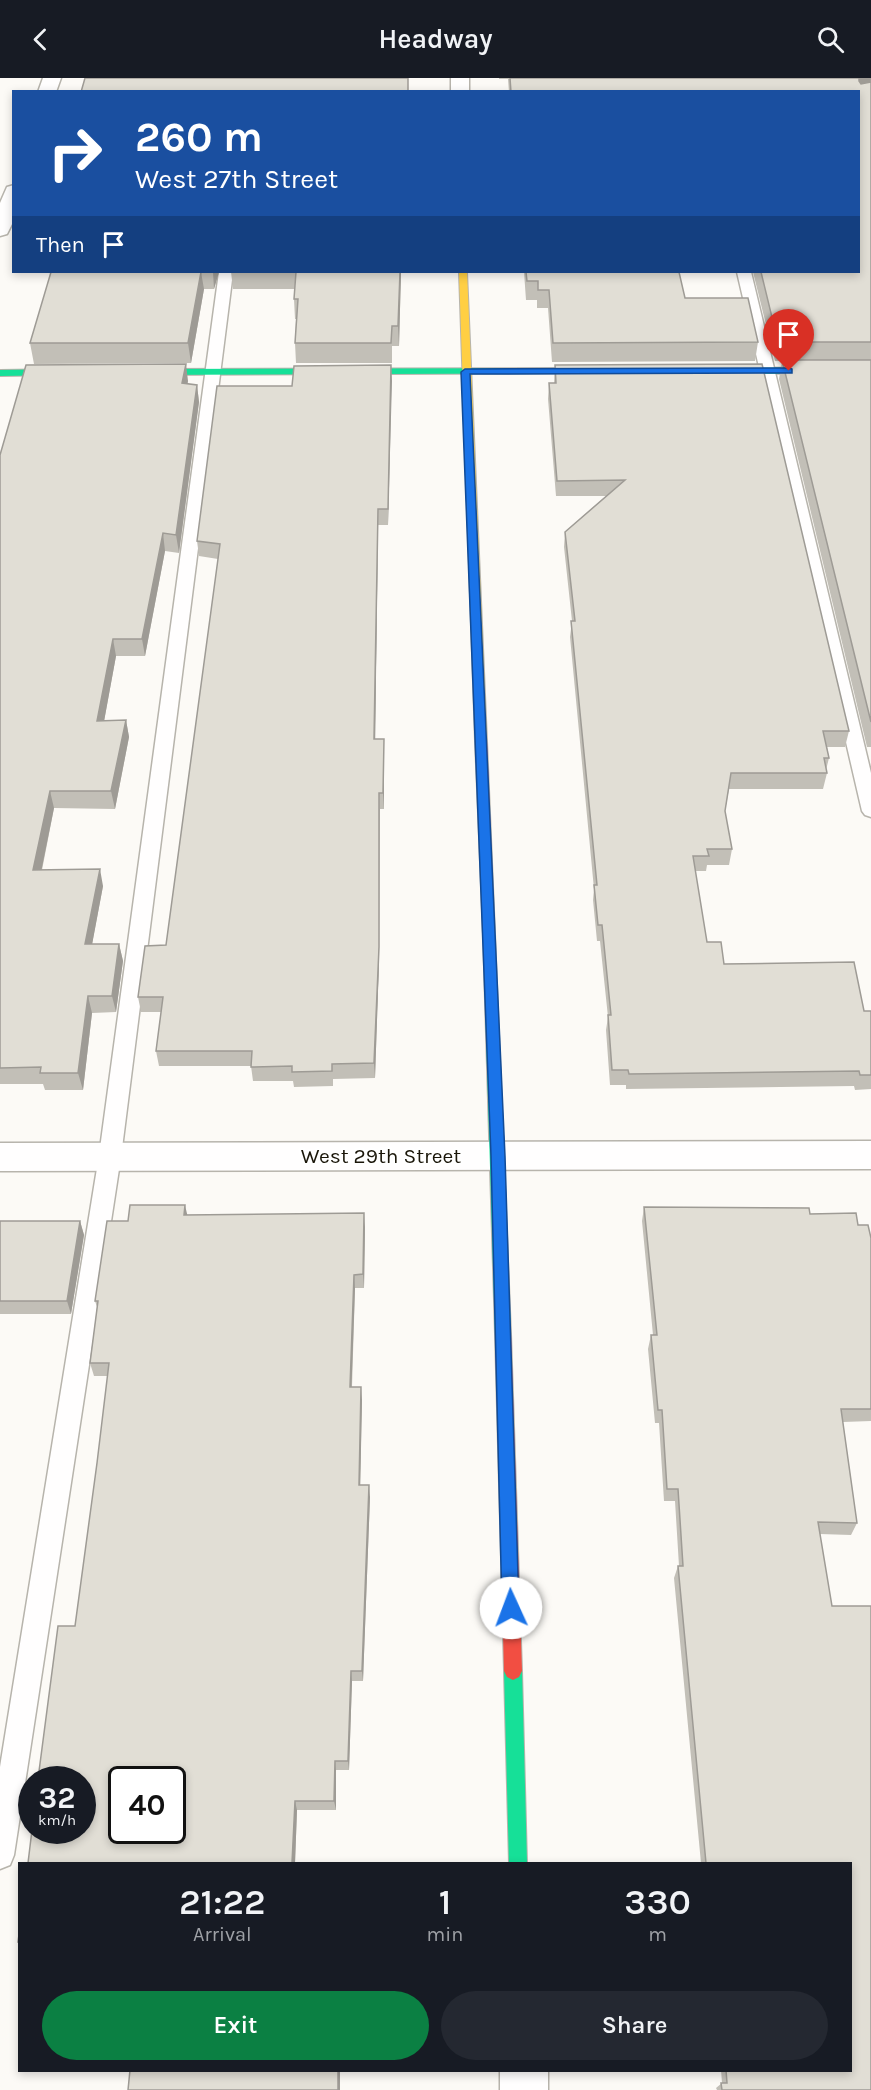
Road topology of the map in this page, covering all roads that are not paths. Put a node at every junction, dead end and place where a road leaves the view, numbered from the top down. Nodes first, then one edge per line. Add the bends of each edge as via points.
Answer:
1 (12, 197) edge
2 (0, 231) edge
3 (226, 273) edge
4 (463, 273) edge
5 (744, 273) edge
6 (871, 370) edge
7 (613, 371) edge
8 (709, 371) edge
9 (769, 371) junction
10 (83, 372) edge
11 (130, 372) edge
12 (214, 372) junction
13 (465, 372) junction
14 (0, 373) edge
15 (871, 811) edge
16 (871, 1155) edge
17 (0, 1156) edge
18 (110, 1156) junction
19 (498, 1156) junction
20 (0, 1855) edge
21 (518, 1862) edge
22 (524, 2072) edge
23 (524, 2090) edge

1 - 2 street
3 - 12 lane
4 - 13 street
5 - 9 lane
6 - 9 street
7 - 13 street
8 - 9 street
9 - 15 lane
10 - 14 street
11 - 12 street
12 - 13 street
12 - 18 lane
13 - 19 street
16 - 19 street, West 29th Street
17 - 18 street, West 29th Street
18 - 19 street, West 29th Street
18 - 20 lane
19 - 21 street
22 - 23 street

